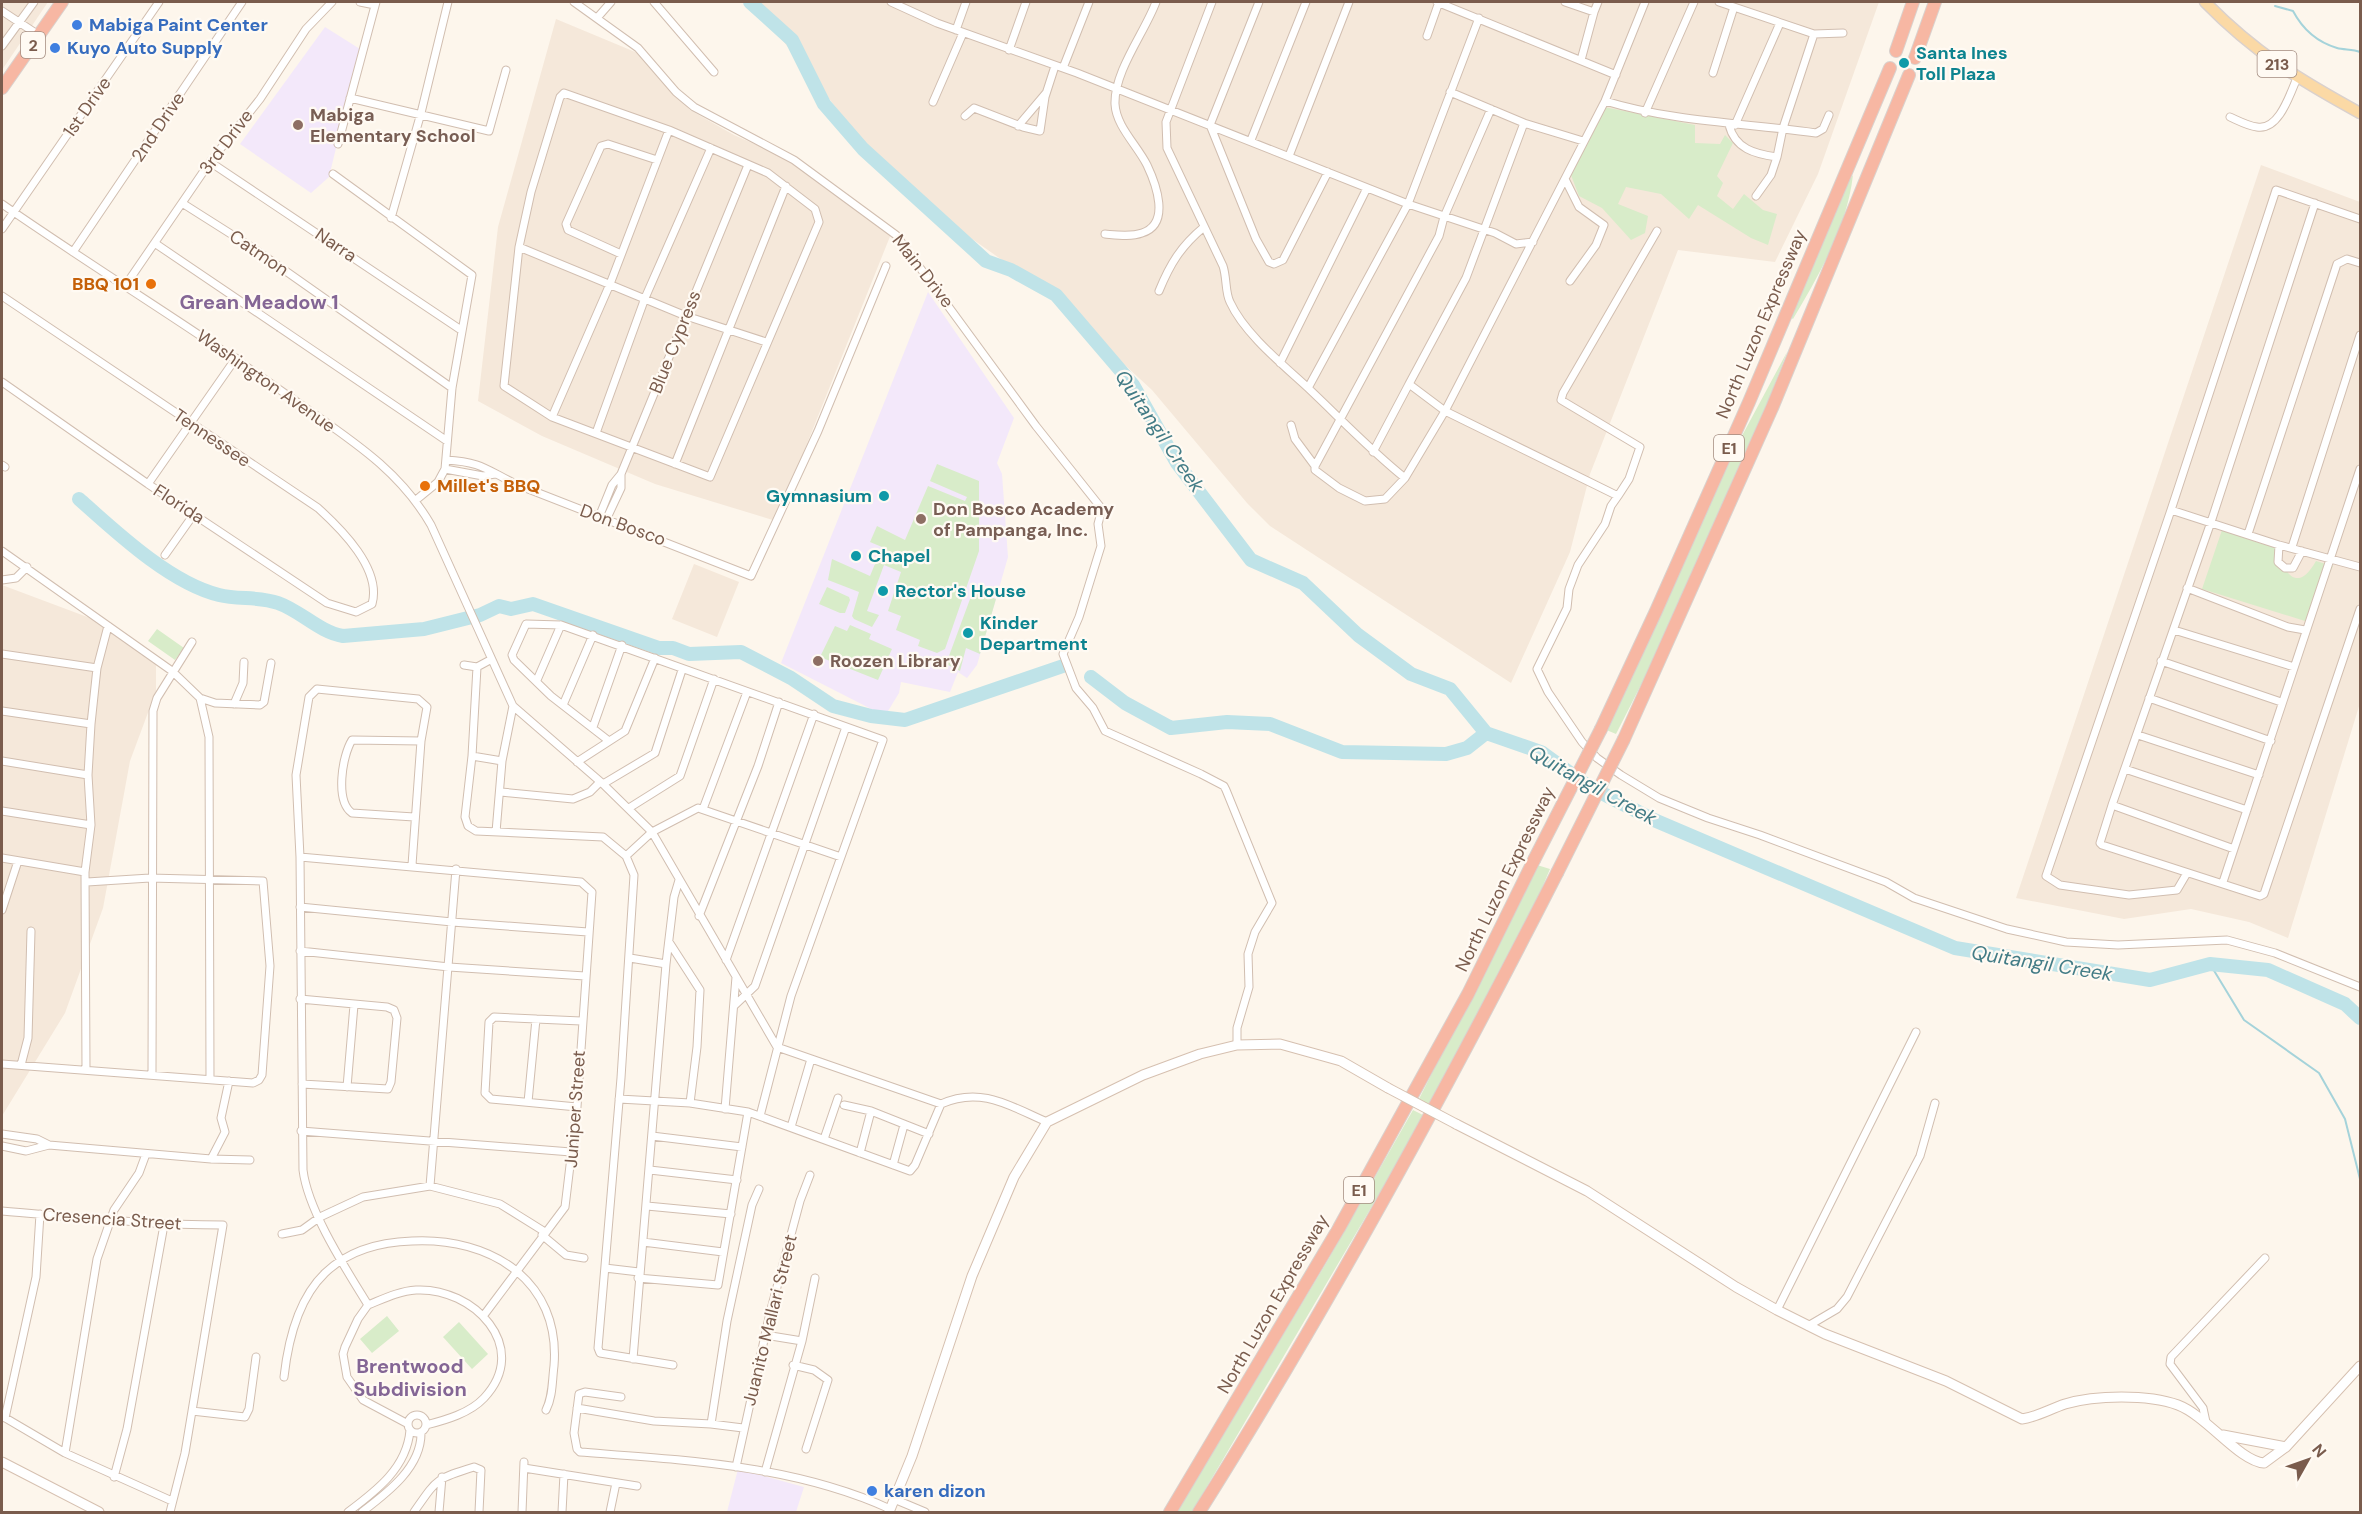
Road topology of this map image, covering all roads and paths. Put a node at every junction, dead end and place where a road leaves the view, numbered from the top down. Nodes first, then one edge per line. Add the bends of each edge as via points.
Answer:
1 (34, 2) edge
2 (62, 2) edge
3 (159, 2) edge
4 (242, 2) edge
5 (332, 2) edge
6 (360, 2) edge
7 (448, 2) edge
8 (574, 2) edge
9 (611, 2) edge
10 (654, 2) edge
11 (966, 2) edge
12 (1026, 2) edge
13 (1089, 2) edge
14 (1156, 2) edge
15 (1212, 2) edge
16 (1259, 2) edge
17 (1306, 2) edge
18 (1349, 2) edge
19 (1438, 2) edge
20 (1565, 2) edge
21 (1598, 2) edge
22 (1645, 2) edge
23 (1694, 2) edge
24 (1719, 2) edge
25 (1913, 2) edge
26 (1935, 2) edge
27 (2205, 2) edge
28 (375, 3) edge
29 (895, 3) edge
30 (1734, 8) junction
31 (2, 11) edge
32 (1594, 12) junction
33 (597, 18) junction
34 (1479, 18) junction
35 (1780, 23) junction
36 (19, 24) junction
37 (960, 32) junction
38 (1843, 33) dead end
39 (1814, 34) junction
40 (40, 36) junction
41 (1427, 36) dead end
42 (2, 46) edge
43 (1009, 50) junction
44 (1896, 51) dead end
45 (1915, 58) dead end
46 (1581, 60) junction
47 (1055, 66) junction
48 (1063, 68) junction
49 (1890, 68) dead end
50 (506, 70) dead end
51 (714, 72) dead end
52 (1713, 72) dead end
53 (1616, 75) junction
54 (1909, 75) dead end
55 (2297, 78) junction
56 (2, 88) edge
57 (1116, 89) junction
58 (1450, 92) junction
59 (1046, 93) junction
60 (350, 98) junction
61 (1605, 101) junction
62 (933, 102) dead end
63 (1491, 109) junction
64 (1171, 112) junction
65 (421, 113) junction
66 (1645, 113) junction
67 (2361, 113) edge
68 (1829, 115) dead end
69 (965, 116) dead end
70 (2230, 117) dead end
71 (1524, 123) junction
72 (1210, 125) junction
73 (1732, 125) junction
74 (1018, 126) junction
75 (1783, 128) junction
76 (669, 130) junction
77 (1251, 140) junction
78 (1583, 141) junction
79 (338, 144) dead end
80 (711, 148) junction
81 (1289, 156) junction
82 (1777, 157) junction
83 (657, 160) junction
84 (210, 162) junction
85 (748, 165) junction
86 (1328, 172) junction
87 (333, 174) dead end
88 (1565, 179) junction
89 (786, 186) junction
90 (1367, 188) junction
91 (1756, 196) dead end
92 (182, 203) junction
93 (2315, 203) junction
94 (2, 204) edge
95 (1408, 204) junction
96 (13, 212) junction
97 (1444, 217) junction
98 (391, 218) junction
99 (2361, 219) edge
100 (1204, 227) junction
101 (2, 229) edge
102 (1483, 230) junction
103 (1657, 231) dead end
104 (1105, 234) dead end
105 (1533, 242) junction
106 (156, 244) junction
107 (1516, 244) junction
108 (519, 247) junction
109 (73, 252) junction
110 (621, 254) junction
111 (1522, 260) junction
112 (2361, 263) edge
113 (886, 266) dead end
114 (1570, 281) dead end
115 (610, 284) junction
116 (125, 286) junction
117 (1159, 291) dead end
118 (2, 296) edge
119 (645, 298) junction
120 (686, 316) junction
121 (461, 330) junction
122 (728, 331) junction
123 (2361, 335) edge
124 (766, 342) junction
125 (236, 358) junction
126 (1280, 363) junction
127 (2, 382) edge
128 (1409, 384) junction
129 (452, 388) junction
130 (1308, 388) junction
131 (1445, 411) junction
132 (552, 417) junction
133 (1340, 421) junction
134 (192, 424) junction
135 (1291, 425) dead end
136 (596, 434) junction
137 (447, 441) junction
138 (632, 448) junction
139 (1373, 452) junction
140 (446, 460) junction
141 (675, 464) junction
142 (1315, 466) junction
143 (445, 469) junction
144 (2361, 469) edge
145 (495, 474) junction
146 (1405, 478) junction
147 (148, 484) junction
148 (1618, 496) junction
149 (416, 500) junction
150 (2171, 510) junction
151 (194, 514) junction
152 (603, 519) junction
153 (2211, 522) junction
154 (2248, 534) junction
155 (2279, 545) junction
156 (2292, 547) junction
157 (2, 551) edge
158 (2302, 551) junction
159 (165, 555) dead end
160 (2330, 559) junction
161 (27, 567) junction
162 (2361, 567) edge
163 (2, 580) edge
164 (2187, 588) junction
165 (2361, 609) edge
166 (362, 610) joint
167 (561, 624) junction
168 (108, 626) junction
169 (2174, 630) junction
170 (2305, 630) junction
171 (593, 635) junction
172 (192, 642) dead end
173 (622, 645) junction
174 (2, 654) edge
175 (655, 658) junction
176 (490, 660) junction
177 (2161, 661) junction
178 (244, 662) dead end
179 (271, 663) dead end
180 (464, 665) dead end
181 (477, 667) junction
182 (2294, 667) junction
183 (97, 668) junction
184 (682, 670) junction
185 (172, 671) junction
186 (714, 679) junction
187 (537, 680) junction
188 (747, 692) junction
189 (200, 698) junction
190 (2150, 698) junction
191 (779, 702) junction
192 (2281, 702) junction
193 (234, 704) junction
194 (563, 705) junction
195 (513, 706) junction
196 (2, 711) edge
197 (814, 714) junction
198 (91, 724) junction
199 (593, 727) junction
200 (846, 727) junction
201 (2138, 735) junction
202 (421, 741) junction
203 (609, 741) junction
204 (2271, 741) junction
205 (472, 756) junction
206 (2, 761) edge
207 (502, 761) junction
208 (577, 762) junction
209 (2125, 769) junction
210 (88, 775) junction
211 (2259, 775) junction
212 (601, 783) junction
213 (501, 792) junction
214 (2112, 805) junction
215 (629, 808) junction
216 (703, 809) junction
217 (2247, 810) junction
218 (2, 811) edge
219 (414, 817) junction
220 (735, 820) junction
221 (91, 825) junction
222 (496, 832) junction
223 (652, 832) junction
224 (772, 834) junction
225 (805, 846) junction
226 (2234, 849) junction
227 (626, 856) junction
228 (300, 857) junction
229 (841, 857) junction
230 (2, 858) edge
231 (18, 861) junction
232 (412, 865) junction
233 (456, 869) junction
234 (85, 872) junction
235 (2187, 873) junction
236 (150, 878) junction
237 (211, 878) junction
238 (679, 880) junction
239 (87, 882) junction
240 (2223, 882) junction
241 (2, 907) edge
242 (300, 907) junction
243 (699, 916) junction
244 (452, 922) junction
245 (31, 931) dead end
246 (588, 932) junction
247 (669, 942) junction
248 (300, 951) junction
249 (630, 958) junction
250 (726, 960) junction
251 (666, 964) junction
252 (449, 968) junction
253 (585, 976) junction
254 (736, 977) junction
255 (2361, 987) edge
256 (747, 993) junction
257 (300, 999) junction
258 (354, 1005) junction
259 (735, 1005) junction
260 (536, 1018) junction
261 (581, 1021) junction
262 (1916, 1032) dead end
263 (1237, 1045) junction
264 (777, 1047) junction
265 (811, 1059) junction
266 (2, 1064) edge
267 (21, 1065) junction
268 (86, 1069) junction
269 (152, 1074) junction
270 (210, 1079) junction
271 (229, 1081) junction
272 (302, 1084) junction
273 (347, 1087) junction
274 (619, 1099) junction
275 (654, 1100) junction
276 (528, 1102) junction
277 (690, 1103) junction
278 (1935, 1103) dead end
279 (941, 1104) junction
280 (577, 1107) junction
281 (725, 1109) junction
282 (871, 1111) junction
283 (748, 1112) junction
284 (760, 1116) junction
285 (1047, 1122) junction
286 (904, 1125) junction
287 (791, 1126) junction
288 (301, 1131) junction
289 (2, 1134) edge
290 (929, 1134) junction
291 (652, 1136) junction
292 (824, 1139) junction
293 (434, 1140) junction
294 (49, 1145) junction
295 (2, 1146) edge
296 (742, 1147) junction
297 (571, 1152) junction
298 (860, 1153) junction
299 (146, 1154) junction
300 (211, 1159) junction
301 (250, 1160) dead end
302 (893, 1165) junction
303 (650, 1170) junction
304 (810, 1175) dead end
305 (737, 1180) junction
306 (430, 1186) junction
307 (759, 1189) dead end
308 (647, 1206) junction
309 (2, 1211) edge
310 (40, 1214) junction
311 (731, 1214) junction
312 (320, 1216) junction
313 (111, 1218) junction
314 (165, 1225) junction
315 (282, 1234) dead end
316 (544, 1234) junction
317 (643, 1242) junction
318 (723, 1252) junction
319 (584, 1258) dead end
320 (2265, 1258) dead end
321 (341, 1260) junction
322 (605, 1268) junction
323 (516, 1271) junction
324 (639, 1275) junction
325 (815, 1278) dead end
326 (368, 1305) junction
327 (1777, 1310) junction
328 (484, 1315) junction
329 (1808, 1326) junction
330 (765, 1335) junction
331 (802, 1341) junction
332 (256, 1357) dead end
333 (633, 1359) junction
334 (673, 1365) dead end
335 (793, 1365) junction
336 (2361, 1366) edge
337 (284, 1377) dead end
338 (621, 1397) dead end
339 (577, 1408) junction
340 (546, 1410) dead end
341 (192, 1411) junction
342 (3, 1417) edge
343 (2206, 1422) junction
344 (711, 1424) junction
345 (407, 1425) junction
346 (426, 1425) junction
347 (743, 1428) junction
348 (421, 1432) junction
349 (2223, 1435) junction
350 (2286, 1447) junction
351 (806, 1449) dead end
352 (65, 1453) junction
353 (2, 1462) edge
354 (736, 1467) junction
355 (765, 1472) junction
356 (564, 1474) junction
357 (114, 1477) junction
358 (442, 1477) junction
359 (616, 1483) junction
360 (637, 1486) dead end
361 (894, 1499) junction
362 (172, 1501) junction
363 (889, 1511) edge
364 (99, 1512) edge
365 (170, 1512) edge
366 (348, 1512) edge
367 (362, 1512) edge
368 (414, 1512) edge
369 (439, 1512) edge
370 (479, 1512) edge
371 (522, 1512) edge
372 (562, 1512) edge
373 (610, 1512) edge
374 (925, 1512) edge
375 (1170, 1512) edge
376 (1199, 1512) edge

1 - 36 street
2 - 40 highway, 2
3 - 96 street, 1st Drive
4 - 109 street, 2nd Drive
5 - 84 street, 3rd Drive via 306,29 260,99
6 - 28 street
7 - 65 street
8 - 33 street, Main Drive
9 - 33 street
10 - 51 street
11 - 37 street
12 - 43 street
13 - 48 street
14 - 57 street
15 - 64 street
16 - 72 street
17 - 77 street
18 - 81 street
19 - 34 street
19 - 41 street
20 - 32 street
21 - 32 street
22 - 53 street
23 - 66 street
24 - 30 street
25 - 44 highway
26 - 45 highway
27 - 55 main road, 213 via 2244,41
28 - 60 street
29 - 37 street
30 - 35 street
30 - 52 street
31 - 36 street
32 - 46 street
33 - 263 street, Main Drive via 638,48 694,107 794,160 896,236 1102,509 1098,524 1101,546 1063,654 1076,688 1105,731 1224,786 1270,897 1271,908 1255,932 1248,954 1249,987 1237,1028
34 - 46 street
34 - 58 street
35 - 39 street
35 - 73 street
36 - 40 street
36 - 42 street
37 - 43 street
37 - 62 street
38 - 39 street
39 - 75 street
40 - 56 highway, 2
43 - 47 street
46 - 53 street
47 - 48 street
47 - 59 street
48 - 57 street
49 - 375 highway, North Luzon Expressway / E1, bridge via 1749,402 1601,729 1468,994 1339,1227
50 - 65 street via 489,130
53 - 61 street
54 - 376 highway, E1, bridge via 1772,408 1624,739 1491,1004 1362,1239
55 - 67 main road, 213
55 - 70 street via 2283,109 2271,124 2259,128
57 - 64 street
57 - 104 street via 1116,111 1147,165 1160,210 1149,231
58 - 63 street
58 - 95 street
59 - 74 street
59 - 74 street via 1040,131
60 - 65 street
60 - 79 street
61 - 66 street
61 - 78 street
63 - 71 street
63 - 97 street
64 - 72 street
64 - 100 street via 1166,122 1167,148
65 - 98 street
66 - 73 street
68 - 75 street via 1820,132
69 - 74 street via 974,108
71 - 78 street
71 - 102 street
72 - 77 street
72 - 86 street via 1269,262 1280,264 1283,260
73 - 75 street
73 - 82 street via 1741,146
75 - 82 street
76 - 80 street
76 - 83 street
76 - 108 street via 564,93 560,96
77 - 81 street
78 - 88 street
80 - 85 street
80 - 119 street
81 - 86 street
82 - 91 street via 1771,175
83 - 110 street
83 - 110 street via 608,144 601,146 566,224 568,230
84 - 92 street, 3rd Drive
84 - 121 street, Narra
85 - 89 street
85 - 120 street, Blue Cypress
86 - 90 street
87 - 98 street
88 - 105 street
88 - 114 street via 1579,207 1604,225 1596,244
89 - 122 street
89 - 124 street via 815,209 819,222
90 - 95 street
90 - 126 street
92 - 106 street, 3rd Drive
92 - 129 street, Catmon via 253,248
93 - 99 street
93 - 150 street via 2276,190
93 - 153 street
94 - 96 street, Washington Avenue
95 - 97 street
95 - 130 street
96 - 101 street, 1st Drive
96 - 109 street, Washington Avenue
97 - 102 street
97 - 133 street via 1439,236
98 - 121 street via 472,275
100 - 117 street via 1170,263
100 - 126 street via 1227,278 1228,300
102 - 107 street
102 - 128 street via 1466,278
103 - 148 street via 1561,400 1640,447 1629,479
105 - 107 street
105 - 111 street
106 - 116 street, 3rd Drive
106 - 137 street
107 - 111 street
108 - 115 street
108 - 132 street via 504,386
109 - 116 street, Washington Avenue
110 - 115 street
111 - 131 street
112 - 154 street via 2347,259 2337,264
113 - 152 street, Don Bosco via 818,431 751,576
115 - 119 street
115 - 132 street
116 - 125 street, Washington Avenue
118 - 134 street, Tennessee
119 - 120 street
119 - 136 street
120 - 122 street
120 - 138 street, Blue Cypress
121 - 129 street
122 - 124 street
122 - 141 street
123 - 156 street
124 - 141 street via 710,477
125 - 134 street
125 - 149 street, Washington Avenue via 376,459
126 - 130 street
127 - 147 street, Florida
128 - 131 street
128 - 139 street
129 - 137 street
130 - 133 street
131 - 146 street
131 - 148 street
132 - 136 street
133 - 139 street
133 - 142 street
134 - 147 street
134 - 166 street, Tennessee via 318,508 341,528 366,567 374,591 372,604
135 - 142 street via 1295,439
136 - 138 street
137 - 140 street
138 - 141 street
138 - 152 street, Blue Cypress via 612,485
139 - 146 street
140 - 143 street
140 - 145 street, Don Bosco via 477,463
142 - 146 street via 1339,488 1365,501 1385,499
143 - 145 street, Don Bosco via 483,476
143 - 149 street via 438,482
144 - 160 street
145 - 152 street, Don Bosco
147 - 151 street, Florida
148 - 255 street via 1578,565 1567,608 1537,669 1548,693 1582,742 1621,775 1659,798 1708,818 1879,879 1914,898 2007,929 2066,942 2118,945 2227,940 2275,953
149 - 176 street, Washington Avenue via 442,548
150 - 153 street
150 - 235 street via 2046,876 2060,885 2129,895 2177,890
151 - 159 street
151 - 166 street, Florida via 327,603 349,611
153 - 154 street
153 - 164 street
154 - 155 street
155 - 156 street
155 - 158 street via 2278,562 2285,568 2293,568
156 - 158 street
157 - 161 street
158 - 160 street
160 - 162 street
160 - 170 street
161 - 163 street via 16,578
161 - 168 street
164 - 169 street
164 - 170 street
165 - 240 street via 2264,894 2260,896
167 - 171 street
167 - 187 street
167 - 187 street via 524,626 512,655
168 - 183 street
168 - 185 street
169 - 177 street
169 - 182 street
170 - 182 street
171 - 173 street
171 - 194 street
172 - 185 street
173 - 175 street
173 - 199 street
174 - 183 street
175 - 184 street
175 - 203 street via 626,730
176 - 181 street
176 - 195 street, Washington Avenue
177 - 190 street
177 - 192 street
178 - 193 street via 243,683
179 - 193 street via 264,702 256,707
180 - 181 street
181 - 205 street
182 - 192 street
183 - 198 street
184 - 186 street
184 - 212 street via 655,753
185 - 189 street
185 - 236 street via 153,711
186 - 188 street
186 - 215 street via 680,776
187 - 194 street
188 - 191 street
188 - 216 street
189 - 193 street via 215,704
189 - 237 street via 209,737
190 - 201 street
190 - 204 street
191 - 197 street
191 - 220 street
192 - 204 street
194 - 199 street
195 - 207 street
195 - 208 street
196 - 198 street
197 - 200 street
197 - 224 street
198 - 210 street
199 - 203 street
200 - 225 street
200 - 229 street via 883,740
201 - 209 street
201 - 211 street
202 - 219 street
202 - 219 street via 352,740 341,789 343,805 352,813
202 - 228 street via 427,707 418,699 313,691 296,775
203 - 208 street
204 - 211 street
205 - 207 street
205 - 222 street via 466,822 476,831
206 - 210 street
207 - 213 street
208 - 212 street
209 - 214 street
209 - 217 street
210 - 221 street
211 - 217 street
212 - 213 street via 573,799
212 - 215 street
213 - 222 street
214 - 226 street
214 - 235 street via 2102,845
215 - 223 street
216 - 220 street
216 - 223 street via 694,809
217 - 226 street
218 - 221 street
219 - 232 street
220 - 224 street
220 - 243 street
221 - 234 street
222 - 227 street via 603,837
223 - 227 street
223 - 238 street
224 - 225 street
224 - 250 street
225 - 229 street
225 - 256 street via 755,986
226 - 240 street
227 - 249 street via 635,889
228 - 232 street
228 - 242 street
229 - 264 street via 806,951
230 - 231 street
231 - 234 street
231 - 241 street
232 - 233 street
233 - 244 street
233 - 246 street, Juniper Street via 581,882 592,892
234 - 239 street
235 - 240 street
236 - 237 street
236 - 239 street
236 - 269 street
237 - 270 street
237 - 271 street via 260,879 265,883 270,966 262,1075 253,1083
238 - 243 street
238 - 247 street
239 - 268 street
242 - 244 street
242 - 248 street
243 - 250 street
244 - 246 street
244 - 252 street
245 - 267 street via 28,1038
246 - 253 street, Juniper Street
247 - 251 street
247 - 277 street via 700,990
248 - 252 street
248 - 257 street
249 - 251 street
249 - 274 street
250 - 254 street
251 - 275 street
252 - 253 street
252 - 293 street
253 - 261 street, Juniper Street
254 - 256 street
254 - 259 street
256 - 259 street
256 - 264 street
257 - 258 street
257 - 272 street
258 - 273 street
258 - 273 street via 391,1008 397,1018 391,1086 383,1091
259 - 281 street
260 - 261 street
260 - 276 street
260 - 276 street via 499,1015 489,1022 484,1093 491,1100
261 - 280 street, Juniper Street
262 - 327 street
263 - 285 street via 1143,1075
263 - 327 street, bridge via 1280,1044 1341,1061 1587,1191
264 - 265 street
264 - 284 street
265 - 279 street
265 - 287 street
266 - 267 street
267 - 268 street
268 - 269 street
269 - 270 street
270 - 271 street
271 - 300 street via 220,1118 225,1132
272 - 273 street
272 - 288 street
274 - 275 street
274 - 322 street
275 - 277 street
275 - 291 street
276 - 280 street
277 - 281 street
278 - 329 street via 1920,1156 1846,1297 1837,1309
279 - 285 street via 975,1095
279 - 290 street
280 - 297 street, Juniper Street
281 - 283 street
282 - 286 street
282 - 292 street via 841,1101
282 - 298 street
283 - 284 street
283 - 296 street
284 - 287 street
285 - 361 street via 1014,1178 972,1276
286 - 290 street
286 - 302 street
287 - 292 street
288 - 293 street
288 - 312 street via 305,1184
289 - 294 street via 37,1139
290 - 302 street via 913,1169
291 - 296 street
291 - 303 street
292 - 298 street
293 - 297 street
293 - 306 street
294 - 295 street via 26,1151
294 - 299 street
296 - 305 street
297 - 316 street, Juniper Street via 565,1207
298 - 302 street
299 - 300 street
299 - 313 street
300 - 301 street
303 - 305 street
303 - 308 street
304 - 330 street, Juanito Mallari Street
305 - 311 street
306 - 312 street via 370,1195
306 - 316 street via 500,1204
307 - 344 street via 752,1205 727,1321
308 - 311 street
308 - 317 street
309 - 310 street, Cresencia Street
310 - 313 street, Cresencia Street
310 - 342 street via 36,1277
311 - 318 street
312 - 315 street via 302,1230
312 - 321 street
313 - 314 street, Cresencia Street
313 - 352 street via 97,1259
314 - 341 street, Cresencia Street via 223,1225
314 - 357 street via 127,1429
316 - 319 street via 566,1255
316 - 323 street, Juniper Street
317 - 318 street
317 - 324 street
318 - 324 street via 719,1283 715,1287
320 - 343 street via 2171,1357 2170,1364 2203,1408
321 - 323 street via 393,1240 431,1240 471,1246
321 - 326 street
321 - 337 street via 324,1274 302,1307 286,1355
322 - 324 street
322 - 333 street via 598,1351
323 - 328 street, Juniper Street
323 - 340 street via 531,1283 552,1329 554,1361 551,1400
324 - 333 street
325 - 331 street
326 - 328 street via 405,1292 425,1291 464,1300
326 - 345 street via 345,1347 347,1377 363,1400
327 - 329 street
328 - 346 street via 497,1337 502,1356 493,1386 473,1406
329 - 343 street via 1946,1381 2022,1419 2067,1404 2113,1396 2178,1405
330 - 331 street
330 - 347 street, Juanito Mallari Street
331 - 335 street
332 - 341 street via 245,1417
333 - 334 street
335 - 351 street via 814,1370 828,1380
335 - 355 street
336 - 350 street
338 - 339 street via 581,1392
339 - 344 street via 654,1421
339 - 354 street via 575,1446 580,1452
341 - 362 street
342 - 352 street
343 - 349 street
344 - 347 street
345 - 346 street via 417,1414
345 - 348 street
345 - 366 street via 406,1451 398,1465 378,1488
346 - 348 street
347 - 354 street, Juanito Mallari Street
348 - 367 street via 421,1444 406,1471
349 - 350 street
349 - 350 street via 2255,1462 2264,1463
352 - 357 street
353 - 364 street
354 - 355 street
355 - 363 street via 836,1488
356 - 359 street
356 - 371 street via 524,1465
356 - 372 street
357 - 362 street
358 - 368 street
358 - 369 street
358 - 370 street via 479,1467
359 - 360 street
359 - 373 street
361 - 363 street
361 - 374 street
362 - 365 street

